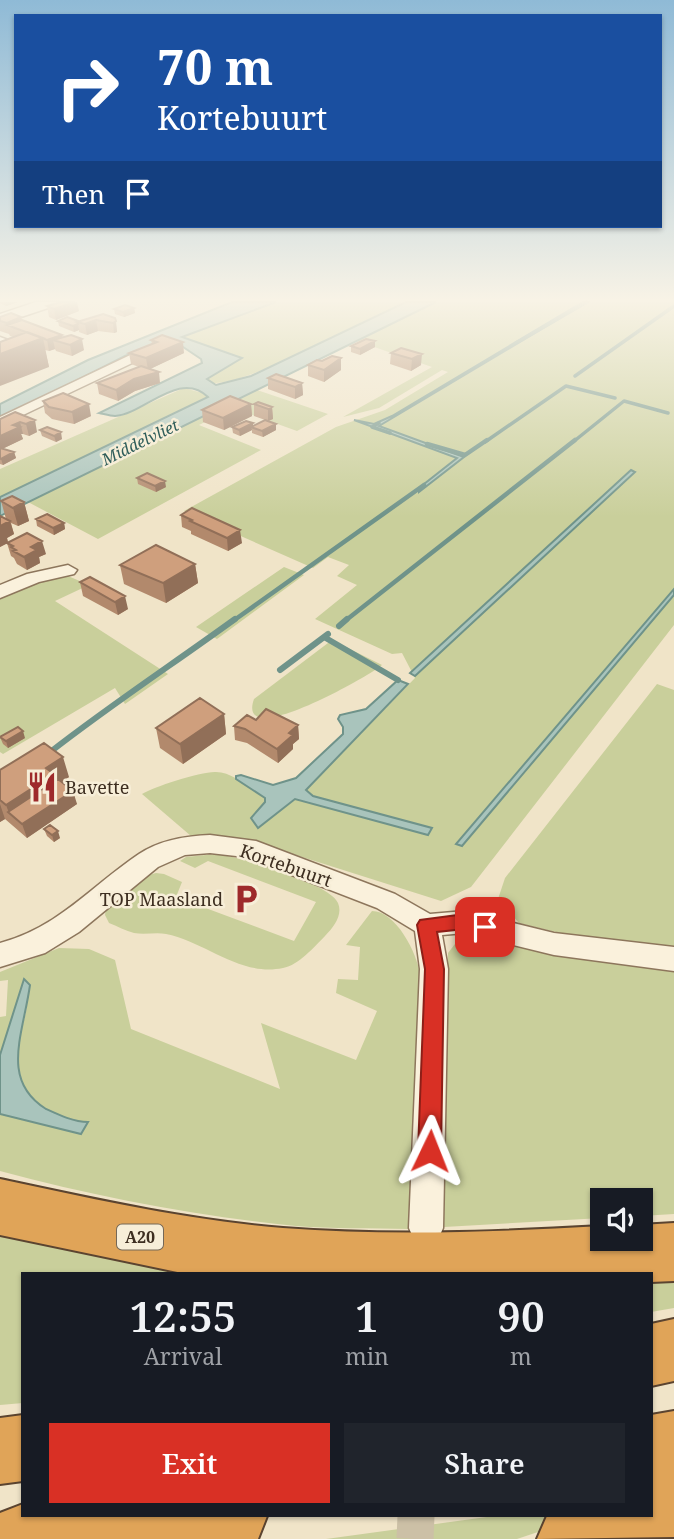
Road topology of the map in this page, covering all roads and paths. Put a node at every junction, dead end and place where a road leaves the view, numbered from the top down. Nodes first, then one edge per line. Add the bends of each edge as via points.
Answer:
1 (100, 374) edge
2 (0, 422) edge
3 (68, 570) dead end
4 (0, 592) edge
5 (426, 925) junction
6 (0, 955) edge
7 (674, 959) edge
8 (0, 1207) edge
9 (426, 1228) dead end
10 (674, 1252) edge
11 (674, 1350) edge
12 (653, 1355) edge
13 (674, 1444) edge
14 (21, 1448) edge
15 (653, 1448) edge
16 (0, 1451) edge
17 (674, 1502) edge
18 (653, 1511) edge
19 (224, 1517) edge
20 (638, 1517) edge
21 (21, 1539) edge
22 (572, 1539) edge

1 - 2 street
3 - 4 street
5 - 6 street, Kortebuurt via 386,901 247,848 181,846 149,860 70,924 35,945
5 - 7 street via 465,922 554,944
5 - 9 street via 434,969
8 - 10 highway, A20 via 165,1242 294,1258 460,1262
11 - 12 highway
13 - 15 highway
14 - 16 highway
17 - 18 highway
19 - 21 highway
20 - 22 highway

